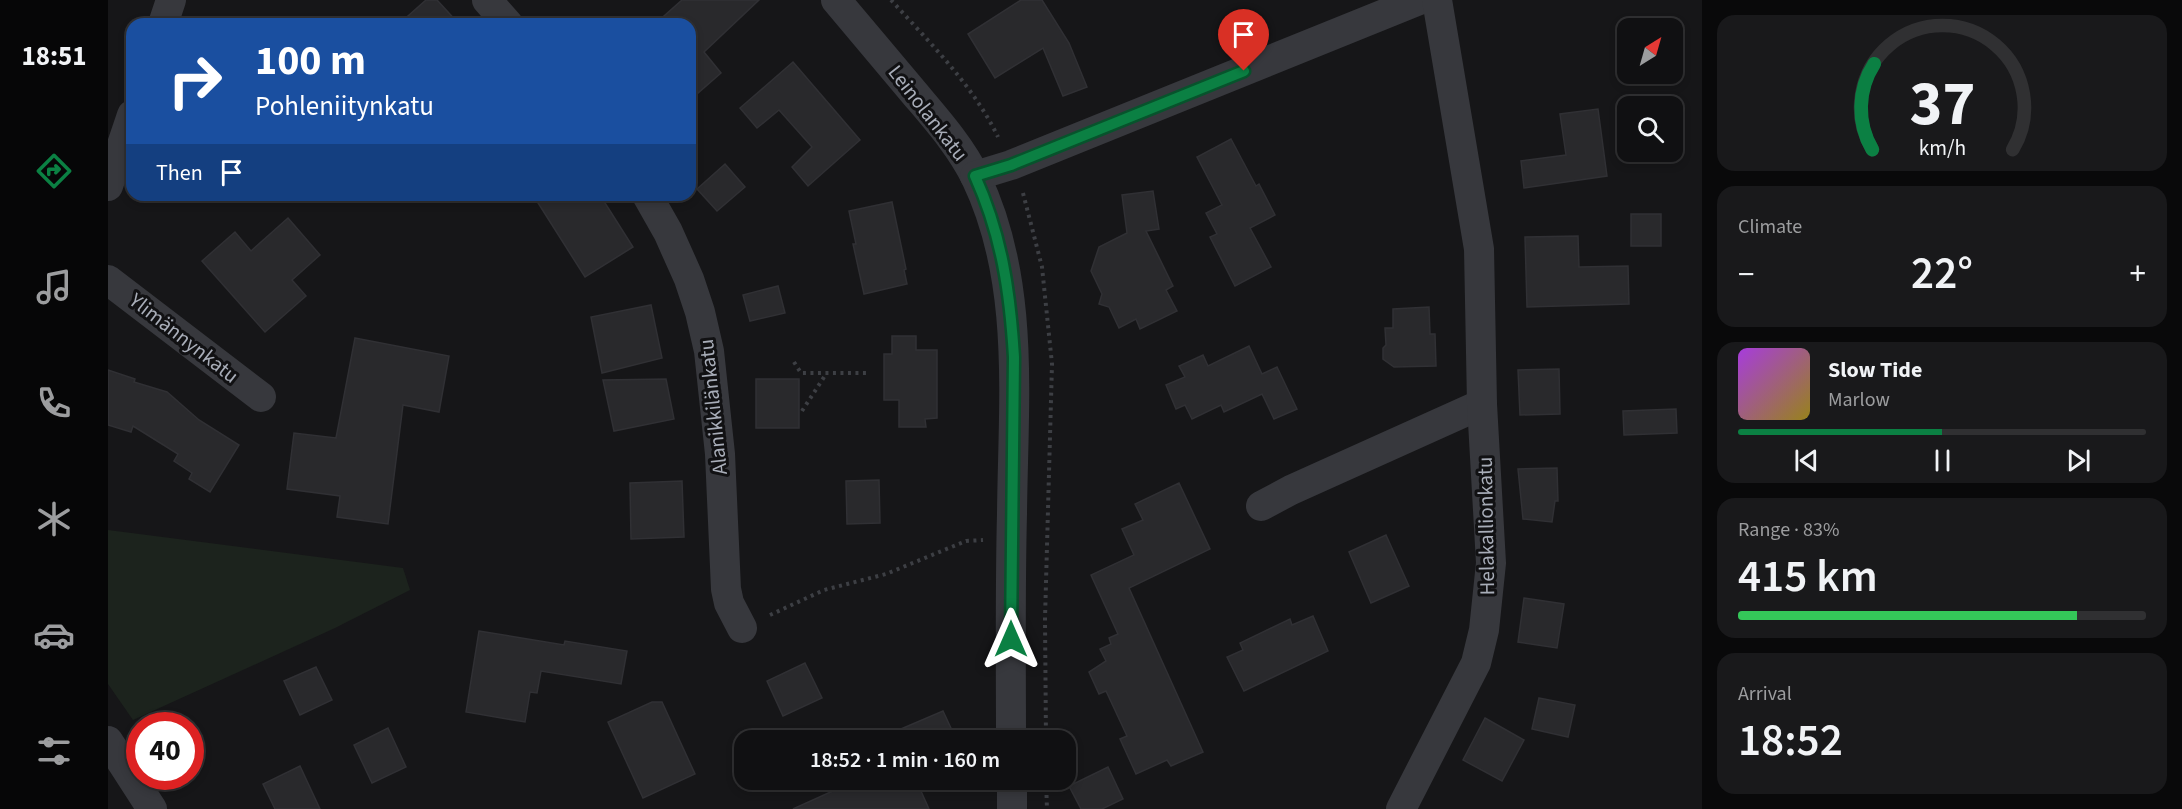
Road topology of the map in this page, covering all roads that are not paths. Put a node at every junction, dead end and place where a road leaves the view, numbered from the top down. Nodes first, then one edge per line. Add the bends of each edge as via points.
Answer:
1 (171, 0) edge
2 (487, 0) edge
3 (836, 0) edge
4 (1419, 0) edge
5 (1437, 0) edge
6 (165, 18) edge
7 (503, 18) edge
8 (126, 133) edge
9 (975, 176) junction
10 (108, 186) edge
11 (650, 201) edge
12 (108, 279) edge
13 (261, 397) dead end
14 (1482, 404) junction
15 (1261, 506) dead end
16 (742, 628) road end
17 (1011, 730) edge
18 (108, 741) edge
19 (1012, 790) edge
20 (152, 809) edge
21 (1011, 809) edge
22 (1401, 809) edge

1 - 6 street
2 - 7 street
3 - 9 street, Leinolankatu via 945,130
4 - 9 street
5 - 14 street, Helakallionkatu via 1479,249
8 - 10 street
9 - 17 street, Leinolankatu via 1003,256 1014,357
11 - 16 street, Alanikkilänkatu via 674,244 700,312 717,420 726,588
12 - 13 street, Ylimännynkatu
14 - 15 street
14 - 22 street, Helakallionkatu via 1491,563 1484,630 1476,663
18 - 20 street
19 - 21 street

